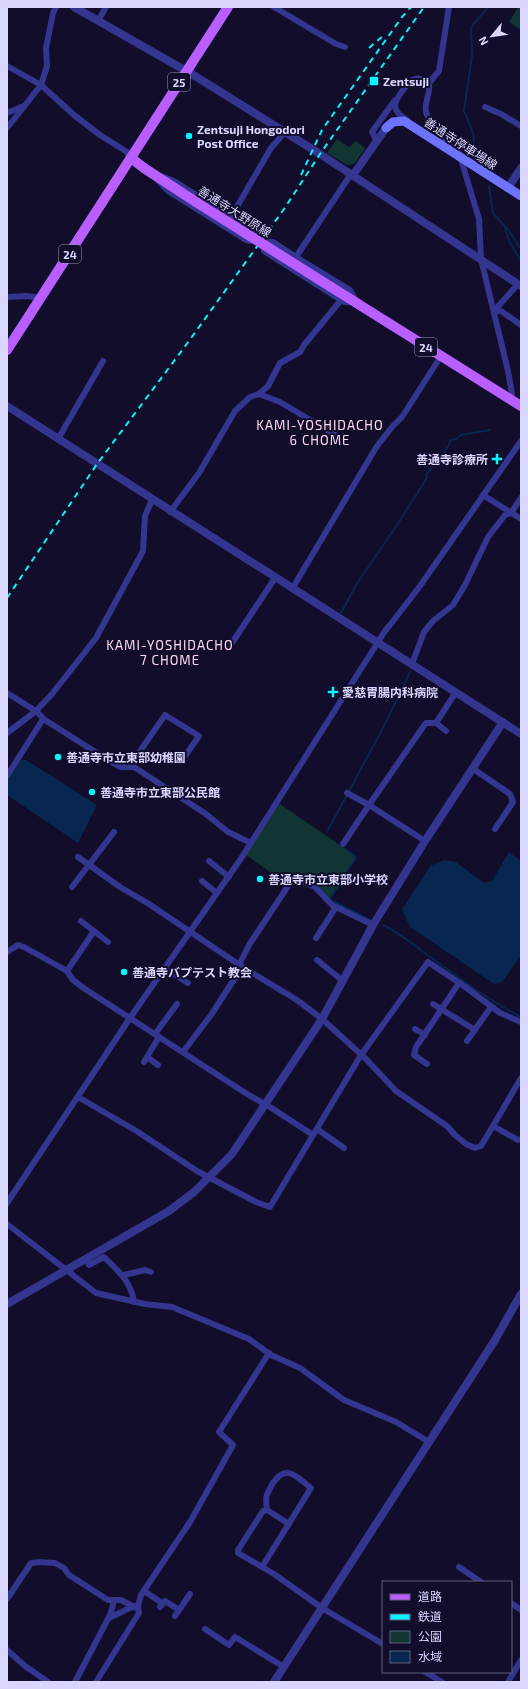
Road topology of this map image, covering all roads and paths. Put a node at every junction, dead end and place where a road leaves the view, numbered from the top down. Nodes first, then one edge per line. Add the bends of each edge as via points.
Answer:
1 (56, 7) edge
2 (74, 7) edge
3 (106, 7) edge
4 (228, 7) edge
5 (274, 7) edge
6 (449, 7) edge
7 (98, 20) junction
8 (345, 47) dead end
9 (7, 66) edge
10 (186, 71) junction
11 (429, 83) junction
12 (42, 85) junction
13 (397, 98) junction
14 (25, 105) junction
15 (485, 107) dead end
16 (7, 113) edge
17 (521, 126) edge
18 (414, 127) junction
19 (7, 128) edge
20 (386, 128) joint
21 (437, 129) junction
22 (285, 132) junction
23 (431, 138) junction
24 (376, 141) junction
25 (446, 148) junction
26 (460, 156) junction
27 (131, 158) junction
28 (521, 168) edge
29 (150, 172) junction
30 (352, 175) junction
31 (508, 188) junction
32 (521, 196) edge
33 (231, 217) junction
34 (296, 257) junction
35 (481, 259) junction
36 (519, 285) edge
37 (7, 296) edge
38 (341, 300) junction
39 (357, 302) junction
40 (37, 306) junction
41 (494, 310) junction
42 (521, 325) edge
43 (7, 350) edge
44 (441, 356) junction
45 (103, 361) dead end
46 (259, 394) junction
47 (510, 399) junction
48 (7, 406) edge
49 (521, 406) edge
50 (337, 436) dead end
51 (58, 439) junction
52 (521, 441) edge
53 (483, 496) junction
54 (521, 498) edge
55 (152, 500) junction
56 (170, 512) junction
57 (511, 513) junction
58 (521, 519) edge
59 (275, 578) junction
60 (292, 589) junction
61 (377, 642) junction
62 (230, 646) dead end
63 (412, 664) junction
64 (456, 692) junction
65 (7, 693) edge
66 (36, 710) junction
67 (43, 719) junction
68 (503, 722) junction
69 (436, 724) junction
70 (446, 731) dead end
71 (7, 733) edge
72 (521, 734) edge
73 (183, 759) dead end
74 (129, 767) junction
75 (472, 768) junction
76 (7, 776) edge
77 (348, 794) dead end
78 (369, 805) junction
79 (495, 829) dead end
80 (114, 832) dead end
81 (426, 840) junction
82 (251, 843) junction
83 (343, 844) dead end
84 (78, 857) dead end
85 (209, 861) dead end
86 (89, 865) junction
87 (228, 877) junction
88 (202, 881) dead end
89 (72, 887) dead end
90 (217, 893) junction
91 (336, 907) junction
92 (81, 921) dead end
93 (373, 925) junction
94 (94, 931) junction
95 (191, 931) junction
96 (316, 938) dead end
97 (108, 942) dead end
98 (7, 952) edge
99 (317, 960) dead end
100 (241, 966) junction
101 (164, 968) junction
102 (68, 971) junction
103 (343, 981) junction
104 (188, 983) dead end
105 (459, 983) junction
106 (178, 1004) dead end
107 (433, 1004) dead end
108 (491, 1007) junction
109 (442, 1009) junction
110 (130, 1018) junction
111 (322, 1019) junction
112 (521, 1022) edge
113 (415, 1029) dead end
114 (475, 1030) junction
115 (425, 1035) junction
116 (157, 1036) junction
117 (466, 1042) dead end
118 (183, 1052) junction
119 (361, 1055) junction
120 (427, 1064) dead end
121 (158, 1065) dead end
122 (521, 1078) edge
123 (78, 1097) junction
124 (266, 1105) junction
125 (493, 1126) junction
126 (315, 1132) junction
127 (521, 1139) edge
128 (344, 1148) dead end
129 (210, 1178) junction
130 (7, 1203) edge
131 (7, 1224) edge
132 (86, 1259) junction
133 (67, 1270) junction
134 (151, 1272) dead end
135 (124, 1275) junction
136 (521, 1294) edge
137 (134, 1302) junction
138 (7, 1304) edge
139 (268, 1353) junction
140 (429, 1442) junction
141 (267, 1510) junction
142 (289, 1524) junction
143 (262, 1567) junction
144 (459, 1567) dead end
145 (480, 1581) edge
146 (144, 1591) junction
147 (190, 1594) dead end
148 (7, 1599) edge
149 (112, 1600) junction
150 (512, 1604) edge
151 (136, 1608) junction
152 (322, 1608) junction
153 (179, 1610) junction
154 (521, 1610) edge
155 (175, 1616) dead end
156 (109, 1618) junction
157 (205, 1630) dead end
158 (382, 1643) edge
159 (7, 1650) edge
160 (521, 1660) edge
161 (284, 1667) junction
162 (431, 1680) edge
163 (48, 1682) edge
164 (75, 1682) edge
165 (96, 1682) edge
166 (274, 1682) edge
167 (442, 1682) edge
168 (508, 1682) edge

1 - 12 street via 46,48 47,66
2 - 7 street
3 - 7 street
4 - 10 main road, 25
5 - 8 street
6 - 11 street via 439,71
7 - 10 street
9 - 12 street
10 - 22 street
10 - 27 main road, 25
11 - 13 street via 415,79
11 - 21 street via 426,113
12 - 14 street
12 - 27 street via 85,124 127,152
13 - 18 street via 396,109
13 - 24 street via 372,132
14 - 16 street
14 - 19 street
15 - 17 street
18 - 20 main road, 善通寺停車場線 via 404,121 393,122
18 - 23 main road, 善通寺停車場線
20 - 24 street
21 - 23 street
21 - 25 street via 446,141
22 - 30 street
22 - 33 street via 271,148
23 - 25 main road, 善通寺停車場線
24 - 30 street
25 - 26 main road, 善通寺停車場線
26 - 31 main road, 善通寺停車場線
26 - 35 street via 479,219
27 - 29 main road, 善通寺大野原線 / 24
27 - 40 main road, 24
28 - 31 street
29 - 33 street via 174,181
29 - 33 street via 168,192 250,241 254,234 252,230
29 - 39 main road, 善通寺大野原線 / 24, bridge
30 - 34 street
30 - 35 street
31 - 32 main road, 善通寺停車場線
34 - 38 street via 272,242 268,242 264,251
34 - 39 street via 350,290
35 - 36 street
35 - 41 street
36 - 41 street
37 - 40 street via 35,297
38 - 39 street
38 - 46 street via 300,352 280,362 268,386
39 - 44 main road, 善通寺大野原線 / 24
40 - 43 main road, 24
41 - 42 street
41 - 47 street via 512,389
44 - 47 main road, 善通寺大野原線 / 24
44 - 60 street via 402,417 377,446
45 - 51 street
46 - 50 street via 280,402
46 - 56 street via 250,397 235,411 199,473
47 - 49 main road, 善通寺大野原線 / 24
48 - 51 street
51 - 55 street
52 - 53 street
53 - 57 street
53 - 61 street
54 - 57 street
55 - 56 street
55 - 66 street via 144,516 143,551 96,638 67,676
56 - 59 street
57 - 58 street
57 - 63 street via 505,515 488,537 453,605 424,632
59 - 60 street
59 - 62 street
60 - 61 street
61 - 63 street
61 - 82 street
63 - 64 street
64 - 68 street
64 - 69 street
65 - 66 street
66 - 67 street
66 - 71 street
67 - 74 street via 120,767
67 - 76 street
68 - 72 street
68 - 75 street
69 - 70 street
69 - 78 street via 426,722
73 - 74 street via 199,736 165,715
74 - 82 street via 134,767 228,832
75 - 79 street via 510,794 513,802
75 - 81 street
77 - 78 street
78 - 81 street
78 - 83 street
80 - 86 street
81 - 93 street
82 - 87 street
84 - 86 street
85 - 87 street
86 - 89 street
86 - 95 street
87 - 90 street
88 - 90 street
90 - 95 street
91 - 93 street
91 - 96 street
91 - 100 street via 315,887 294,878 248,945
92 - 94 street
93 - 103 street
94 - 97 street
94 - 102 street
95 - 100 street
95 - 101 street
98 - 102 street via 18,945
99 - 103 street
100 - 111 street via 273,984
100 - 118 street
101 - 104 street
101 - 110 street
102 - 110 street via 73,980
103 - 111 street
105 - 108 street
105 - 109 street
105 - 119 street via 428,962
106 - 116 street
107 - 109 street
108 - 112 street
108 - 114 street
109 - 114 street
109 - 115 street
110 - 116 street
110 - 123 street
111 - 119 street
111 - 124 street
113 - 115 street
114 - 117 street
115 - 120 street via 416,1047 414,1056
116 - 118 street
116 - 121 street via 146,1059
118 - 124 street
119 - 125 street via 396,1091 447,1126 466,1144 475,1148 481,1146
119 - 126 street
122 - 125 street
123 - 129 street
123 - 130 street
124 - 126 street
124 - 129 street via 232,1154
125 - 127 street via 518,1140
126 - 128 street
126 - 129 street via 270,1206 256,1202
129 - 132 street via 169,1211
131 - 133 street
132 - 133 street
132 - 135 street via 90,1265 104,1257
133 - 137 street via 96,1293
133 - 138 street
134 - 135 street via 145,1270
135 - 137 street
136 - 140 street via 495,1340
137 - 139 street via 172,1307 248,1339
139 - 140 street via 300,1368 344,1400 396,1422
139 - 146 street via 219,1432 233,1445 190,1522
140 - 152 street
141 - 142 street
141 - 142 street via 265,1496 278,1475 286,1472 298,1477 311,1488
141 - 143 street via 263,1512 238,1550 243,1557
142 - 143 street
143 - 152 street
144 - 145 street
146 - 151 street
146 - 153 street via 161,1605 165,1601
147 - 153 street
148 - 149 street via 32,1563 51,1562 61,1566 69,1575 108,1600
149 - 151 street via 121,1600
149 - 156 street
150 - 154 street
151 - 156 street
151 - 165 street via 139,1613
152 - 158 street
152 - 161 street
153 - 155 street
156 - 164 street
157 - 161 street via 229,1646 235,1637
159 - 163 street
160 - 168 street
161 - 166 street
162 - 167 street

